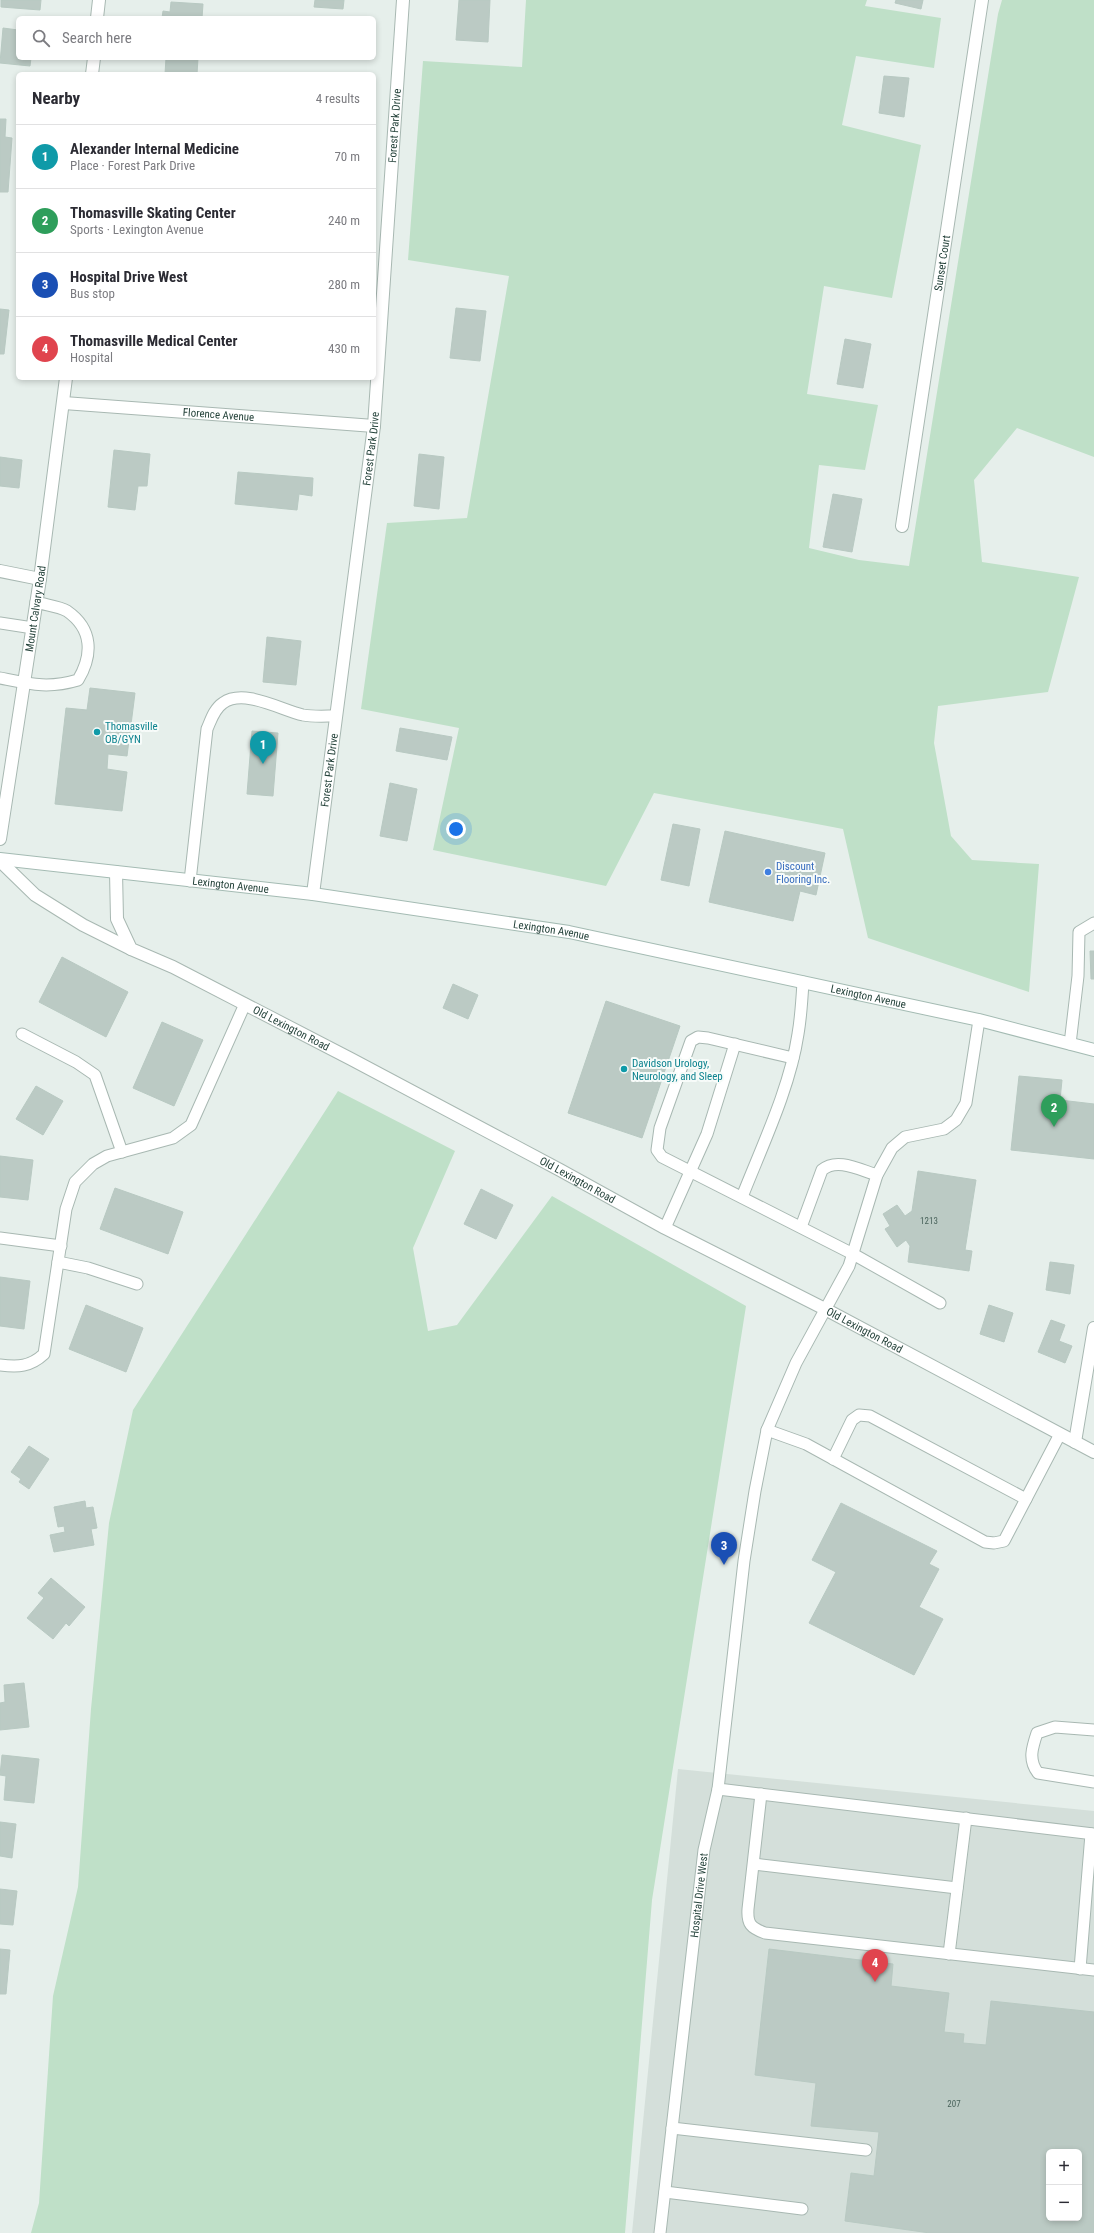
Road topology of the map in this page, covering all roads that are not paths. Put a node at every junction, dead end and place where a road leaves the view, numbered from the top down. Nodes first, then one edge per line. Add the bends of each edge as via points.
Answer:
1 (99, 0) edge
2 (403, 0) edge
3 (982, 0) edge
4 (97, 16) edge
5 (94, 60) edge
6 (92, 72) edge
7 (66, 380) edge
8 (64, 403) junction
9 (374, 426) junction
10 (902, 526) dead end
11 (0, 572) edge
12 (40, 579) junction
13 (36, 602) junction
14 (0, 623) edge
15 (32, 628) junction
16 (0, 678) edge
17 (24, 683) junction
18 (336, 716) junction
19 (0, 839) edge
20 (0, 860) edge
21 (116, 872) junction
22 (190, 881) junction
23 (313, 894) junction
24 (1094, 923) edge
25 (131, 949) junction
26 (803, 982) junction
27 (245, 1004) junction
28 (979, 1020) junction
29 (22, 1034) dead end
30 (735, 1044) junction
31 (1070, 1044) junction
32 (1094, 1050) edge
33 (792, 1058) junction
34 (122, 1152) junction
35 (691, 1172) junction
36 (877, 1175) junction
37 (742, 1197) junction
38 (801, 1227) junction
39 (665, 1228) junction
40 (0, 1238) edge
41 (61, 1246) junction
42 (852, 1254) junction
43 (58, 1262) junction
44 (137, 1284) dead end
45 (940, 1303) dead end
46 (825, 1309) junction
47 (1094, 1328) edge
48 (0, 1365) edge
49 (767, 1430) junction
50 (1060, 1434) junction
51 (1075, 1442) junction
52 (1094, 1452) edge
53 (833, 1459) junction
54 (1026, 1499) junction
55 (1094, 1730) edge
56 (1094, 1782) edge
57 (718, 1789) junction
58 (761, 1794) junction
59 (966, 1818) junction
60 (1093, 1834) edge
61 (754, 1864) junction
62 (957, 1888) junction
63 (1090, 1902) edge
64 (949, 1954) junction
65 (1080, 1969) junction
66 (1094, 1970) edge
67 (672, 2128) junction
68 (866, 2150) dead end
69 (665, 2192) junction
70 (802, 2209) dead end
71 (660, 2233) edge

1 - 4 street
2 - 9 street, Forest Park Drive
3 - 10 street, Sunset Court
5 - 6 street
7 - 8 street, Mount Calvary Road
8 - 9 street, Florence Avenue
8 - 12 street, Mount Calvary Road
9 - 18 street, Forest Park Drive
11 - 12 street
12 - 13 street, Mount Calvary Road
13 - 15 street, Mount Calvary Road
13 - 17 lane via 66,610 78,622 86,637 90,653 78,680 59,686
14 - 15 lane
15 - 17 street, Mount Calvary Road
16 - 17 lane
17 - 19 street, Mount Calvary Road
18 - 22 lane via 304,715 258,700 238,699 223,702 207,729
18 - 23 street, Forest Park Drive
20 - 21 street, Lexington Avenue
20 - 25 street, Old Lexington Road via 35,895 83,925
21 - 22 street, Lexington Avenue
21 - 25 street via 117,919
22 - 23 street, Lexington Avenue
23 - 26 street, Lexington Avenue via 568,932
24 - 31 lane via 1078,932 1078,976
25 - 27 street, Old Lexington Road via 173,967
26 - 28 street, Lexington Avenue
26 - 33 lane via 798,1034
27 - 34 lane via 191,1125 173,1138
27 - 39 street, Old Lexington Road
28 - 31 street, Lexington Avenue
28 - 36 lane, Hospital Drive West via 966,1103 956,1120 944,1129 905,1137 892,1148
29 - 34 lane via 76,1062 95,1075
30 - 33 lane
30 - 35 lane via 707,1134
30 - 35 lane via 698,1037 691,1041 660,1128 657,1150 662,1157
31 - 32 street, Lexington Avenue
33 - 37 lane via 774,1116
34 - 41 lane via 107,1156 93,1164 75,1182 66,1209
35 - 37 lane
35 - 39 lane
36 - 38 lane via 839,1164 827,1166 822,1170
36 - 42 lane, Hospital Drive West
37 - 38 lane
38 - 42 lane
39 - 46 street, Old Lexington Road
40 - 41 lane
41 - 43 lane
42 - 45 lane
42 - 46 lane, Hospital Drive West
43 - 44 lane via 88,1268
43 - 48 lane via 44,1354 21,1367
46 - 49 lane, Hospital Drive West via 796,1363
46 - 50 street, Old Lexington Road
47 - 51 street
49 - 53 lane via 806,1444
49 - 57 lane, Hospital Drive West via 744,1560
50 - 51 street, Old Lexington Road
50 - 54 lane
51 - 52 street, Old Lexington Road
53 - 54 lane via 852,1420 859,1415 870,1416
53 - 54 lane via 984,1542 994,1544 1004,1540
55 - 56 lane via 1055,1727 1037,1733 1031,1752 1038,1773
57 - 58 lane
57 - 67 lane, Hospital Drive West via 704,1850
58 - 59 lane
58 - 61 lane
59 - 60 lane
59 - 62 lane
60 - 63 lane
61 - 62 lane
61 - 64 lane via 748,1921 752,1928 765,1933
62 - 64 lane
63 - 65 lane
64 - 65 lane
65 - 66 lane
67 - 68 lane
67 - 69 lane, Hospital Drive West
69 - 70 lane
69 - 71 lane, Hospital Drive West

